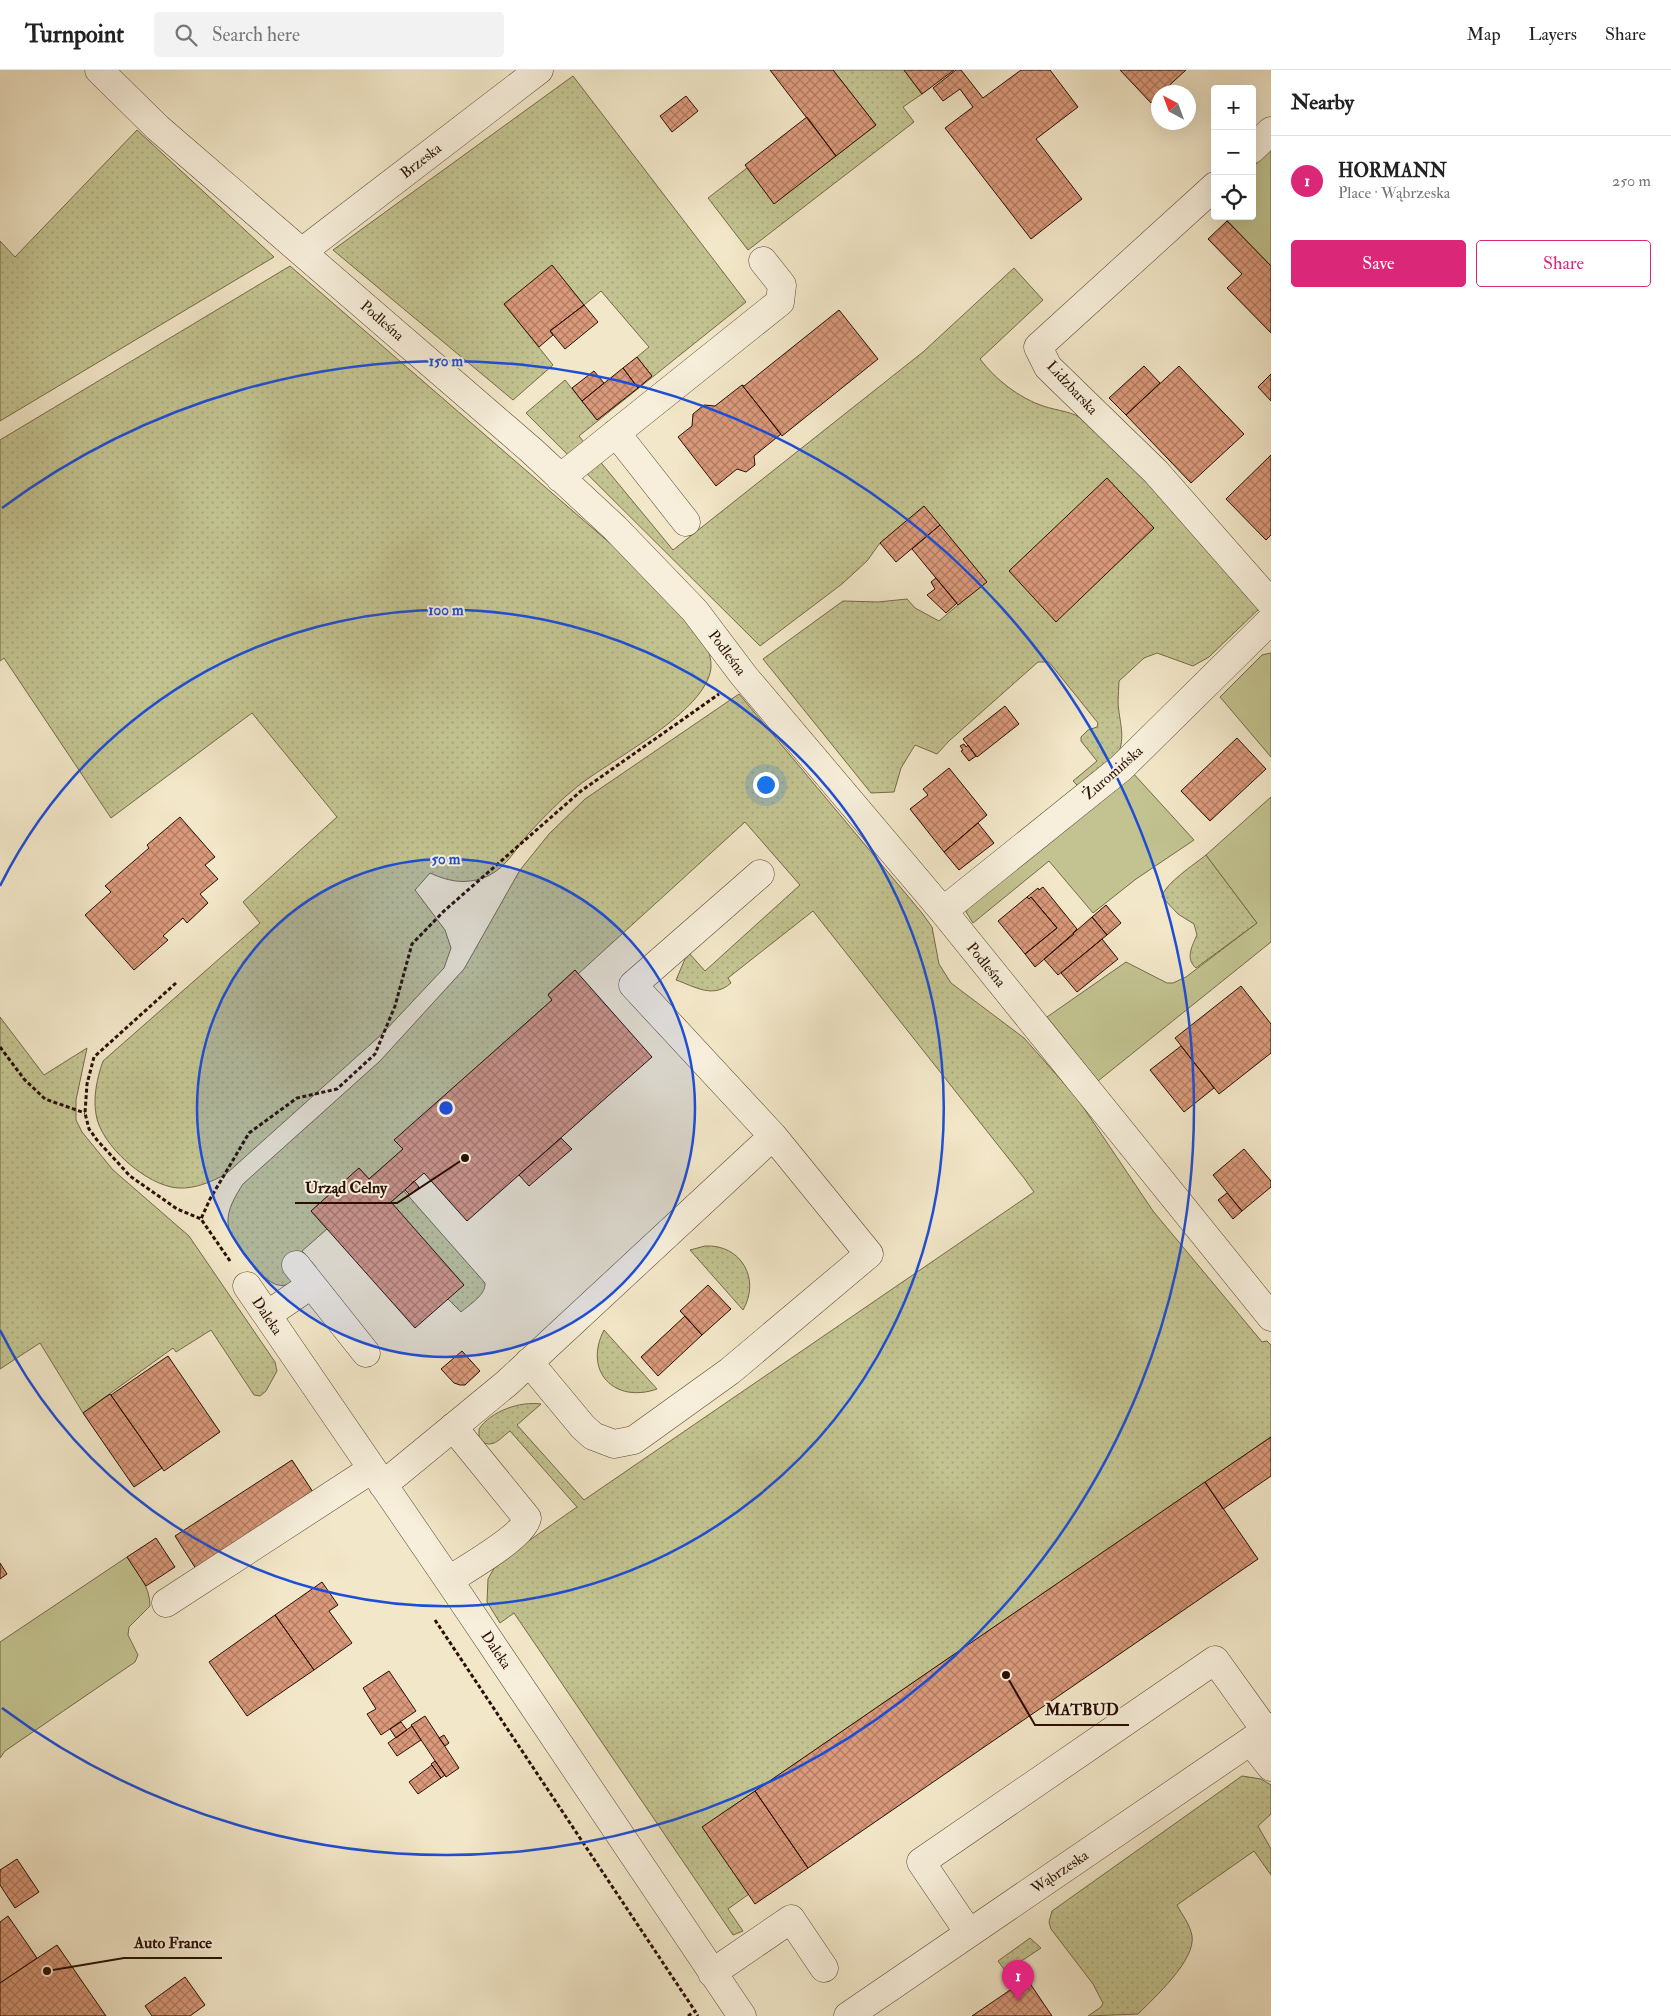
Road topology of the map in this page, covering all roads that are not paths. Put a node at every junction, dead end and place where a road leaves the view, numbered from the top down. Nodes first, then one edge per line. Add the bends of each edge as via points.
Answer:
1 (99, 70) edge
2 (539, 70) edge
3 (1271, 131) edge
4 (1256, 145) edge
5 (1211, 190) edge
6 (303, 251) junction
7 (763, 261) dead end
8 (616, 433) junction
9 (560, 478) junction
10 (686, 522) dead end
11 (1271, 603) edge
12 (1271, 620) edge
13 (760, 874) dead end
14 (942, 912) junction
15 (773, 1136) junction
16 (247, 1286) road end
17 (267, 1315) junction
18 (1271, 1317) edge
19 (366, 1353) dead end
20 (529, 1362) junction
21 (453, 1427) junction
22 (378, 1477) junction
23 (449, 1580) junction
24 (166, 1603) dead end
25 (1262, 1733) edge
26 (1271, 1767) edge
27 (969, 1933) junction
28 (824, 1968) dead end
29 (712, 1973) junction
30 (742, 2016) edge
31 (848, 2016) edge

1 - 6 street, Podleśna via 158,128
2 - 6 street, Brzeska
3 - 4 street
5 - 11 street, Lidzbarska via 1038,347 1048,367 1156,472
6 - 9 street, Podleśna
7 - 8 street via 782,285 780,302
8 - 9 street
8 - 10 street
9 - 14 street, Podleśna via 615,528 695,611 744,676
12 - 14 street, Żuromińska via 1121,768
13 - 15 street via 633,985
14 - 18 street, Podleśna
15 - 20 street
15 - 20 street via 869,1254 730,1371 634,1440 614,1444 593,1436
16 - 17 street, Daleka
17 - 19 street via 304,1275
17 - 22 street, Daleka
20 - 21 street
21 - 22 street
21 - 23 street via 527,1518 513,1536
22 - 23 street, Daleka
22 - 24 street
23 - 29 street, Daleka
25 - 26 street
25 - 27 street, Wąbrzeska
25 - 27 street via 1215,1660 921,1862
27 - 31 street, Wąbrzeska
28 - 29 street via 791,1919
29 - 30 street, Daleka

